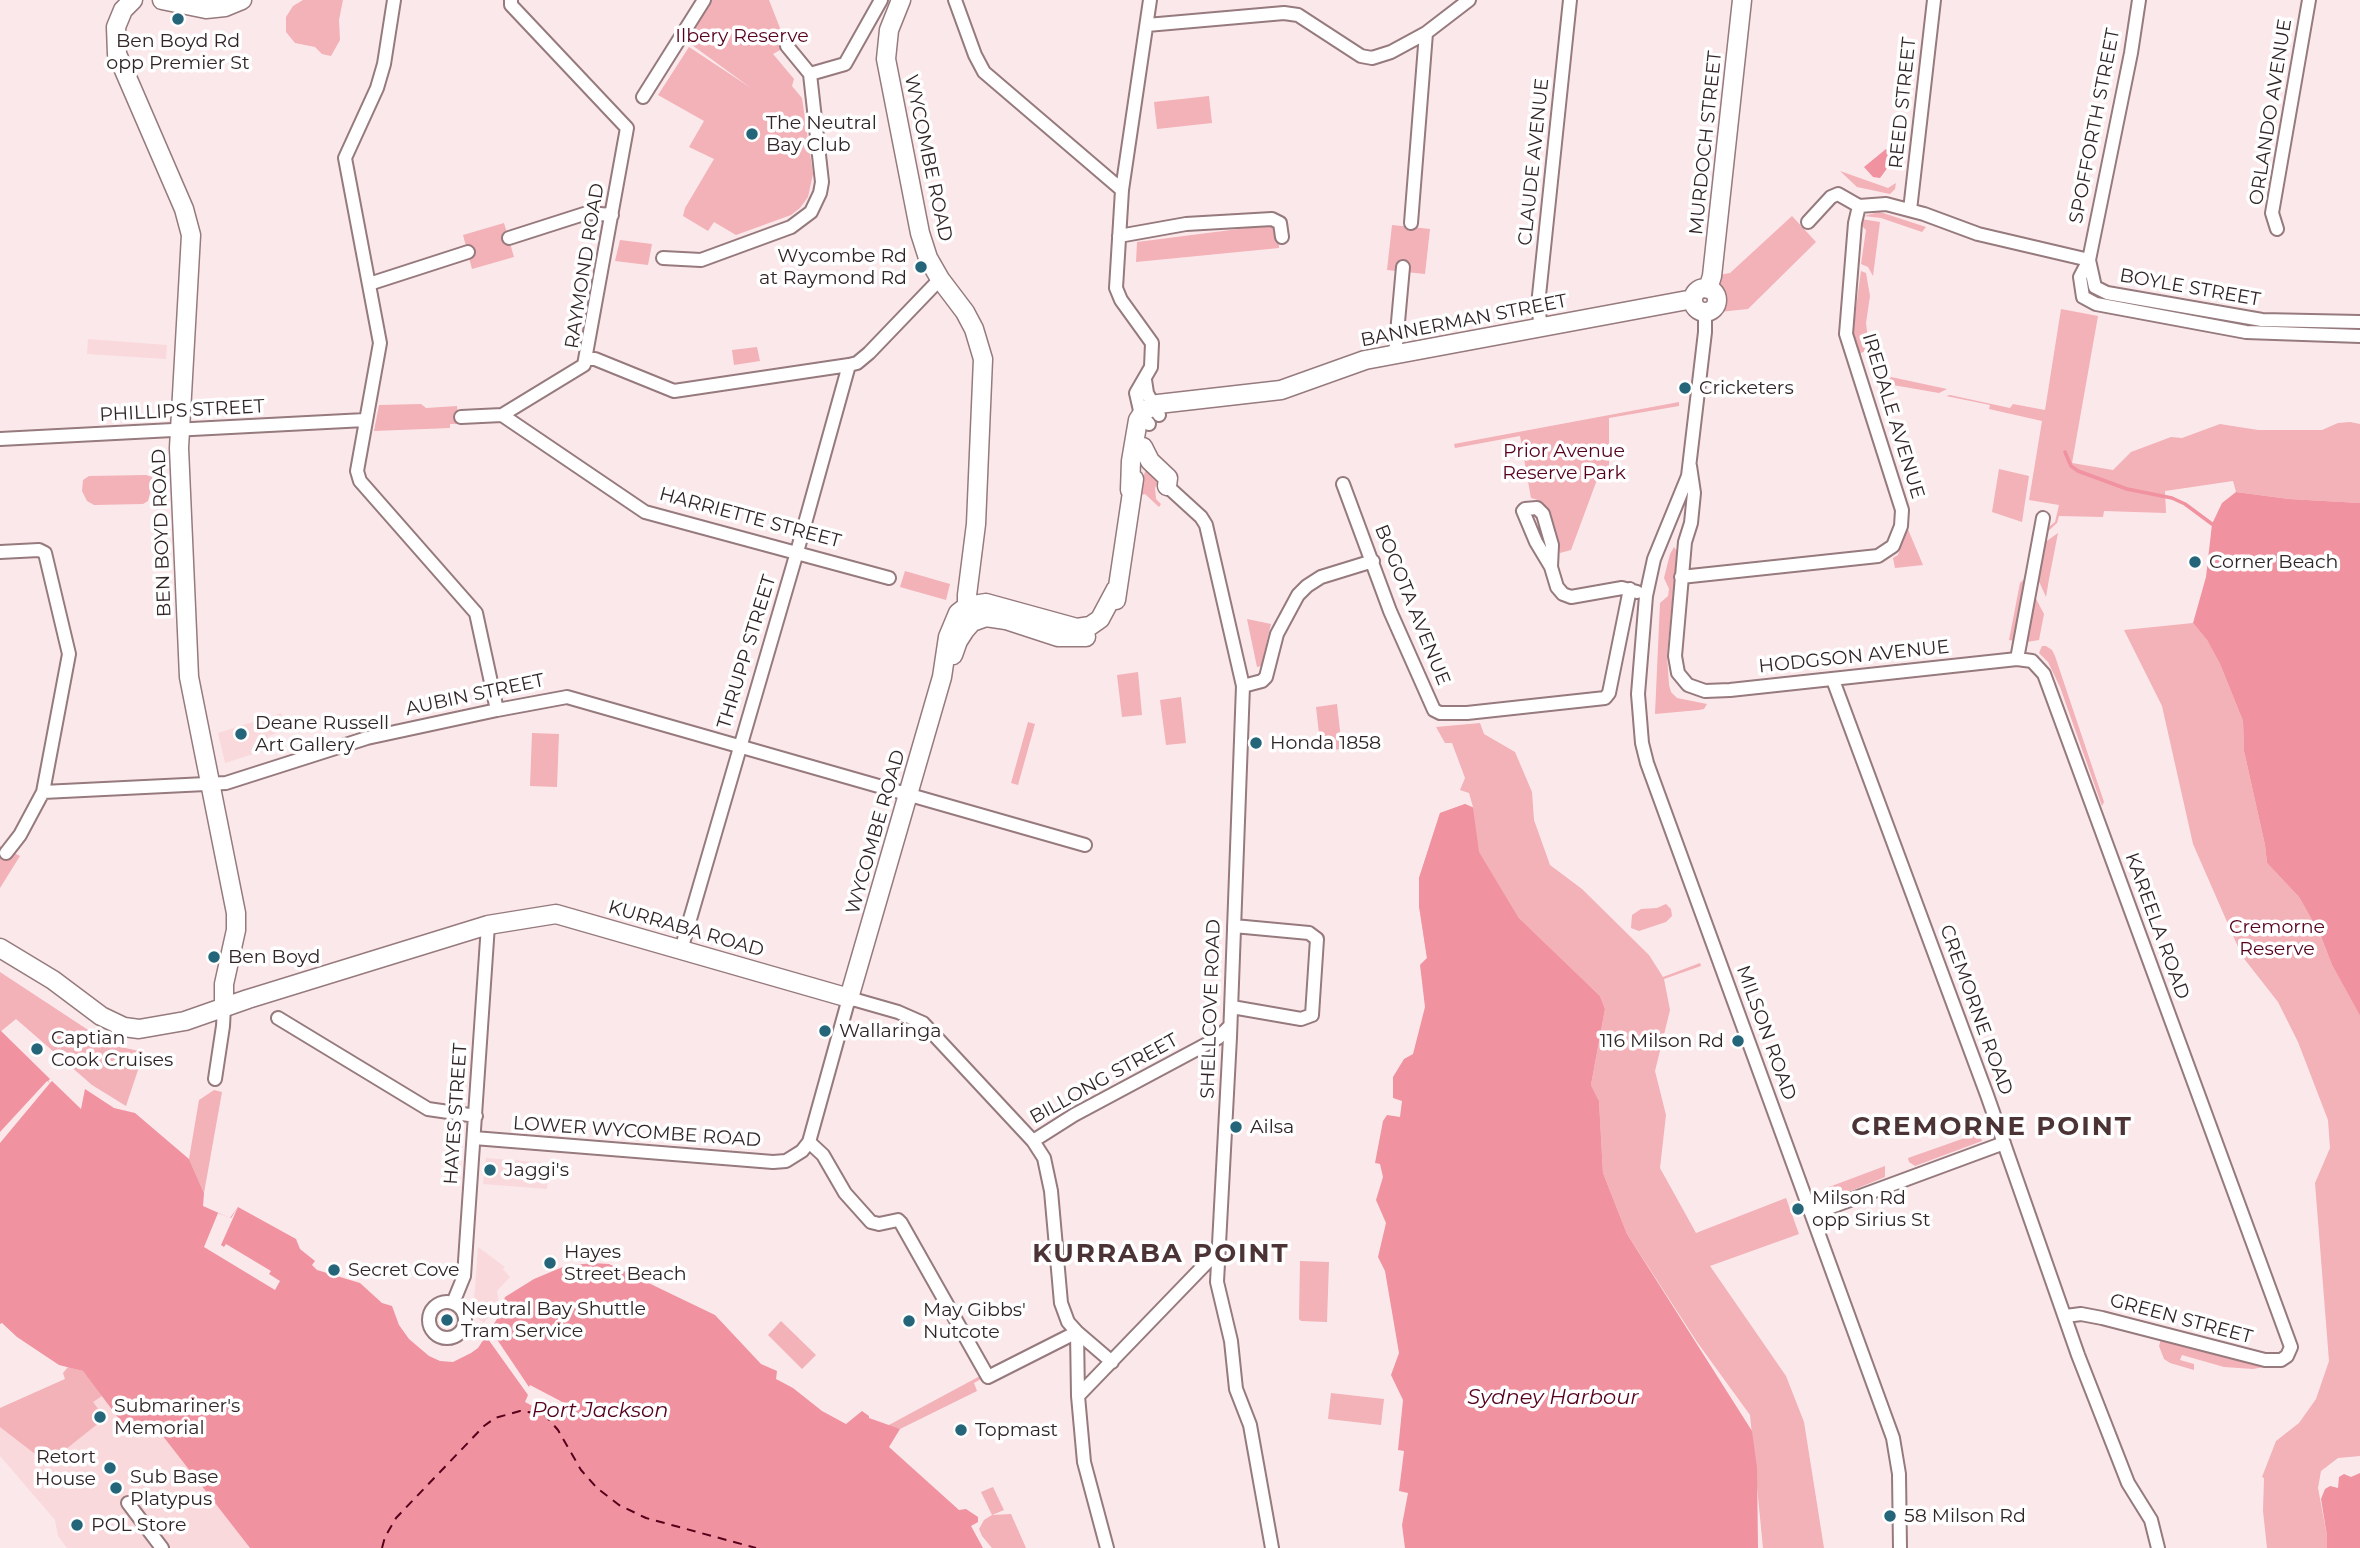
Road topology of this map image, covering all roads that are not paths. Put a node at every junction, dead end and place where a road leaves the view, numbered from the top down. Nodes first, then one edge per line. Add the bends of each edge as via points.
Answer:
1 (133, 0) edge
2 (162, 0) edge
3 (242, 0) edge
4 (394, 0) edge
5 (511, 0) edge
6 (704, 0) edge
7 (881, 0) edge
8 (901, 0) edge
9 (956, 0) edge
10 (1150, 0) edge
11 (1469, 0) edge
12 (1570, 0) edge
13 (1742, 0) edge
14 (1934, 0) edge
15 (2139, 0) edge
16 (2309, 0) edge
17 (1147, 25) junction
18 (1426, 33) junction
19 (787, 46) dead end
20 (810, 74) junction
21 (643, 97) dead end
22 (1122, 190) junction
23 (1859, 206) junction
24 (1910, 210) junction
25 (612, 215) junction
26 (1808, 222) dead end
27 (1411, 223) dead end
28 (2277, 229) dead end
29 (1119, 236) junction
30 (1282, 237) dead end
31 (509, 238) dead end
32 (468, 252) dead end
33 (663, 258) dead end
34 (2089, 260) junction
35 (1403, 267) dead end
36 (940, 279) junction
37 (369, 284) junction
38 (1702, 300) junction
39 (2360, 322) edge
40 (1541, 328) junction
41 (2360, 336) edge
42 (1395, 355) junction
43 (586, 359) junction
44 (849, 365) junction
45 (502, 415) junction
46 (1150, 415) junction
47 (461, 417) dead end
48 (365, 420) junction
49 (180, 430) junction
50 (0, 439) edge
51 (1143, 447) junction
52 (1690, 466) junction
53 (1342, 484) dead end
54 (1167, 486) joint
55 (1130, 490) junction
56 (2043, 518) dead end
57 (1668, 527) junction
58 (1685, 542) junction
59 (0, 552) edge
60 (797, 552) junction
61 (1373, 561) junction
62 (1551, 567) dead end
63 (1681, 577) junction
64 (889, 578) dead end
65 (1630, 589) junction
66 (1646, 596) junction
67 (969, 614) junction
68 (2017, 659) junction
69 (1833, 680) junction
70 (1243, 686) junction
71 (1695, 688) joint
72 (497, 710) junction
73 (739, 746) junction
74 (211, 784) junction
75 (43, 792) junction
76 (909, 795) junction
77 (1085, 845) dead end
78 (6, 853) dead end
79 (488, 925) junction
80 (1234, 926) junction
81 (0, 948) edge
82 (681, 950) junction
83 (0, 960) edge
84 (849, 998) junction
85 (224, 1007) junction
86 (1231, 1007) junction
87 (91, 1010) junction
88 (278, 1018) dead end
89 (1229, 1027) junction
90 (215, 1079) dead end
91 (476, 1116) junction
92 (474, 1138) junction
93 (1033, 1141) junction
94 (809, 1142) junction
95 (2004, 1143) junction
96 (1812, 1214) junction
97 (1217, 1252) junction
98 (453, 1303) dead end
99 (2066, 1316) junction
100 (1077, 1332) junction
101 (2287, 1356) joint
102 (1112, 1362) junction
103 (1078, 1396) junction
104 (128, 1503) dead end
105 (162, 1548) edge
106 (1107, 1548) edge
107 (1272, 1548) edge
108 (1900, 1548) edge
109 (2158, 1548) edge

1 - 49 main road, BEN BOYD ROAD via 116,27 117,54 191,235
2 - 3 main road via 206,9
4 - 37 street via 377,88 345,158
5 - 25 street, RAYMOND ROAD via 627,128
6 - 21 street
7 - 20 street via 845,64
8 - 36 main road, WYCOMBE ROAD via 889,30 886,59 920,233
9 - 22 street via 984,72
10 - 17 street
11 - 18 street
12 - 40 street, CLAUDE AVENUE via 1538,305
13 - 38 main road, MURDOCH STREET via 1712,276
14 - 24 street, REED STREET
15 - 34 street, SPOFFORTH STREET
16 - 28 street, ORLANDO AVENUE via 2272,213
17 - 18 street via 1284,13 1297,15 1361,56 1372,58
17 - 22 street
18 - 27 street
19 - 20 street
20 - 33 street via 822,182 811,212 791,227 701,260
22 - 29 street
23 - 24 street via 1886,204
23 - 26 street via 1838,194
23 - 63 street, IREDALE AVENUE via 1846,334 1902,510 1893,546 1878,556
24 - 34 street via 1978,234
25 - 31 street via 587,213
25 - 43 street, RAYMOND ROAD
29 - 30 street via 1186,224 1272,219 1280,223
29 - 46 street via 1118,293 1153,348 1153,361 1136,393
32 - 37 street
34 - 39 street, BOYLE STREET via 2095,287 2107,293 2262,320
34 - 41 street, SPOFFORTH STREET via 2080,277 2080,293 2096,304 2246,332
35 - 42 street
36 - 44 street, RAYMOND ROAD via 869,353
36 - 67 main road, WYCOMBE ROAD via 965,312 983,359
37 - 48 street via 380,343
38 - 40 main road, BANNERMAN STREET
38 - 52 street, MURDOCH STREET via 1704,332
40 - 42 main road, BANNERMAN STREET
42 - 46 main road, BANNERMAN STREET via 1358,362 1284,390
43 - 44 street, RAYMOND ROAD via 674,391
43 - 45 street via 584,365
44 - 60 street, THRUPP STREET
45 - 47 street
45 - 60 street, HARRIETTE STREET via 645,512
46 - 51 main road
46 - 55 main road via 1133,441
48 - 49 street, PHILLIPS STREET
48 - 72 street via 358,477 476,613
49 - 50 street, PHILLIPS STREET
49 - 74 main road, BEN BOYD ROAD via 189,677
51 - 54 main road via 1168,478
51 - 55 main road
52 - 57 street, MURDOCH STREET
52 - 58 street, MURDOCH STREET via 1694,493
53 - 61 street, BOGOTA AVENUE
54 - 70 street, SHELLCOVE ROAD via 1206,525
55 - 67 main road via 1115,608 1108,626 1094,636 1078,639
56 - 68 street
57 - 58 street
57 - 66 street, MILSON ROAD via 1654,559
58 - 63 street, MURDOCH STREET
59 - 75 street via 45,553 69,650
60 - 64 street, HARRIETTE STREET
60 - 73 street, THRUPP STREET
61 - 65 street, BOGOTA AVENUE via 1434,710 1443,714 1605,698
61 - 70 street via 1307,586 1276,634 1266,677
62 - 65 street via 1557,587 1566,597
63 - 71 street, MURDOCH STREET via 1676,666 1682,680
65 - 66 street
66 - 96 street, MILSON ROAD via 1638,694 1646,757
67 - 76 main road, WYCOMBE ROAD via 942,677
68 - 69 street, HODGSON AVENUE
68 - 101 street, KAREELA ROAD via 2032,661 2044,674 2291,1343
69 - 71 street, HODGSON AVENUE via 1715,691
69 - 95 street, CREMORNE ROAD
70 - 80 street, SHELLCOVE ROAD
72 - 73 street, AUBIN STREET via 567,697
72 - 74 street, AUBIN STREET via 367,738
73 - 76 street, AUBIN STREET
73 - 82 street, THRUPP STREET
74 - 75 street, AUBIN STREET
74 - 85 main road, BEN BOYD ROAD via 236,922
75 - 78 street
76 - 77 street, AUBIN STREET
76 - 84 main road, WYCOMBE ROAD
79 - 82 main road, KURRABA ROAD via 556,914
79 - 85 main road, KURRABA ROAD
79 - 91 street, HAYES STREET
80 - 86 street, SHELLCOVE ROAD
80 - 86 street via 1309,933 1317,939 1312,1015 1301,1019
81 - 87 main road, KURRABA ROAD
82 - 84 main road, KURRABA ROAD
83 - 87 main road, KURRABA ROAD
84 - 93 street, KURRABA ROAD via 923,1023
84 - 94 street
85 - 87 main road, KURRABA ROAD via 149,1029 124,1027
85 - 90 street, BEN BOYD ROAD
86 - 89 street, SHELLCOVE ROAD
88 - 91 street via 428,1109
89 - 93 street, BILLONG STREET via 1218,1038
89 - 97 street, SHELLCOVE ROAD
91 - 92 street, HAYES STREET
92 - 94 street, LOWER WYCOMBE ROAD via 773,1162 796,1156
92 - 98 street, HAYES STREET via 464,1276
93 - 100 street, KURRABA ROAD via 1044,1158 1051,1191 1060,1303
94 - 100 street via 866,1217 875,1224 901,1223 988,1377
95 - 96 street
95 - 99 street, CREMORNE ROAD
96 - 108 street, MILSON ROAD via 1893,1438 1899,1474
97 - 102 street
97 - 107 street, SHELLCOVE ROAD via 1217,1289 1236,1389 1250,1425
99 - 101 street, GREEN STREET via 2102,1318 2264,1360
99 - 109 street, CREMORNE ROAD via 2128,1483 2151,1520
100 - 102 street, KURRABA ROAD
100 - 103 street, KURRABA ROAD
102 - 103 street
103 - 106 street, KURRABA ROAD via 1084,1462
104 - 105 street

